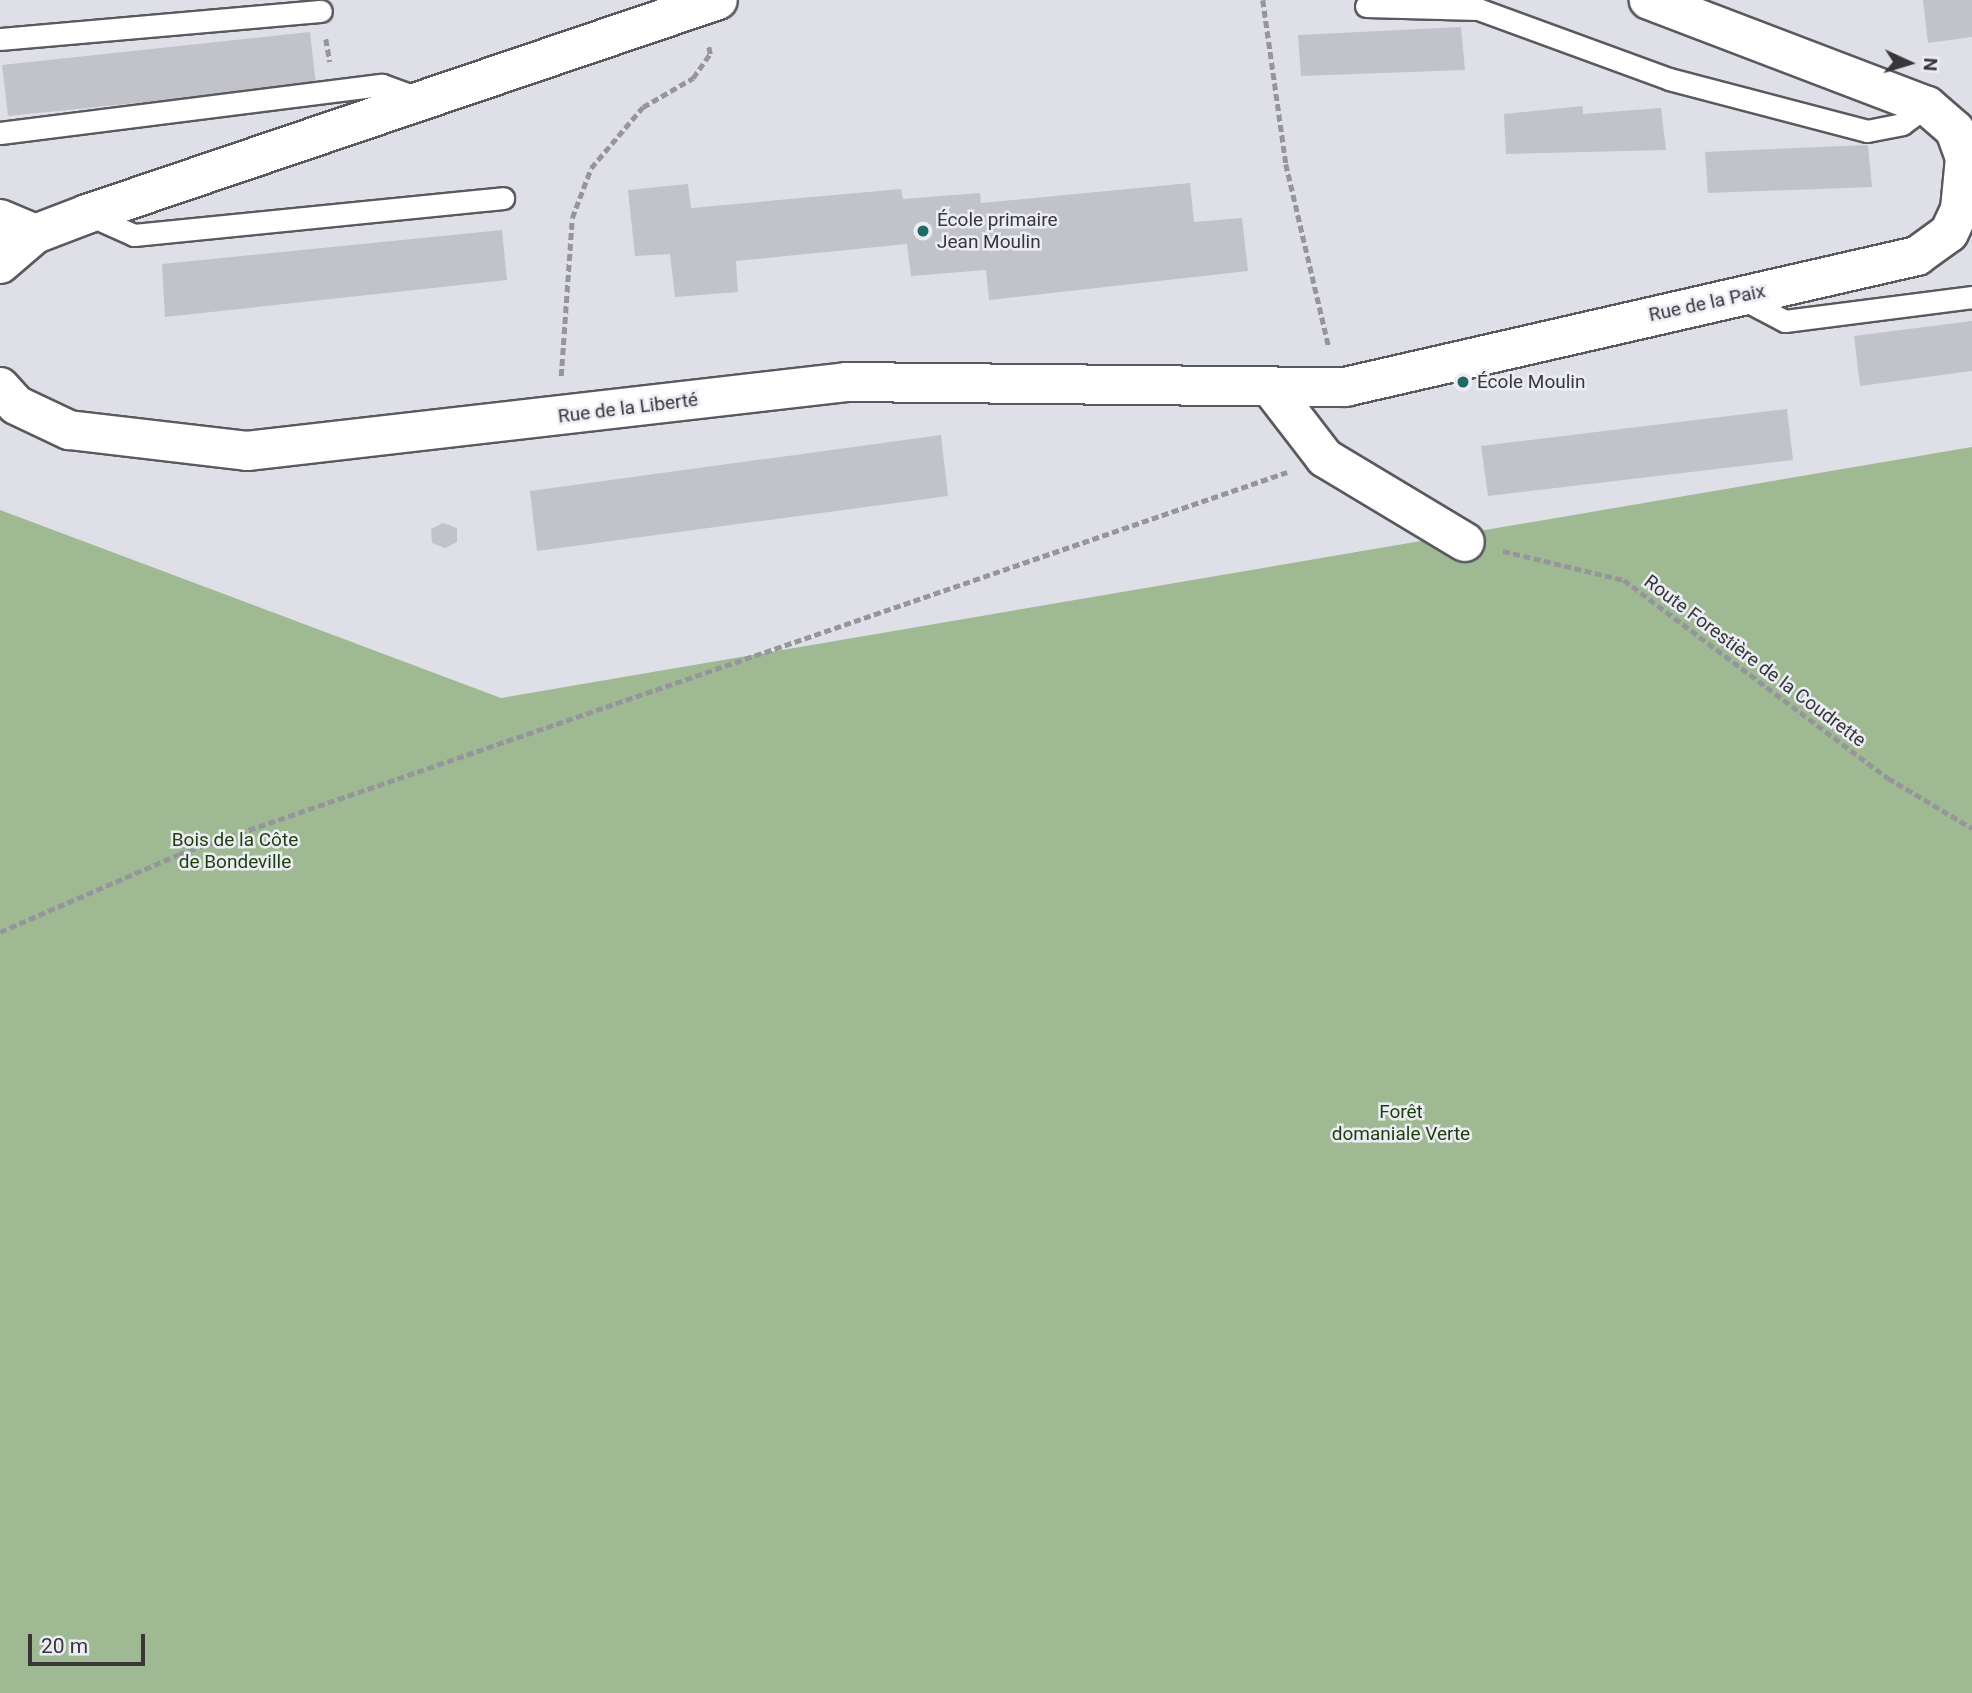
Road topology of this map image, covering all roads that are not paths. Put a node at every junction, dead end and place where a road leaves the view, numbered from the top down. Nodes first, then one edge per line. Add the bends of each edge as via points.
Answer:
1 (1653, 0) edge
2 (708, 3) edge
3 (1366, 6) dead end
4 (321, 10) dead end
5 (0, 39) edge
6 (423, 100) junction
7 (1927, 106) junction
8 (0, 132) edge
9 (503, 198) dead end
10 (87, 214) junction
11 (0, 219) edge
12 (35, 234) junction
13 (0, 264) edge
14 (1738, 296) junction
15 (1972, 297) edge
16 (0, 387) edge
17 (1271, 388) junction
18 (1465, 542) road end

1 - 7 street, Rue de la Paix
2 - 6 street
3 - 7 lane via 1478,9 1669,79 1867,131 1902,124
4 - 5 lane
6 - 8 lane via 382,85
6 - 10 street
7 - 14 street, Rue de la Paix via 1955,130 1965,158 1960,209 1949,233 1917,256
9 - 10 lane via 134,235
10 - 12 street
11 - 12 street
12 - 13 street
14 - 15 lane via 1786,321
14 - 17 street, Rue de la Paix via 1345,387
16 - 17 street, Rue de la Liberté via 16,405 69,430 247,451 846,382
17 - 18 street via 1325,458

